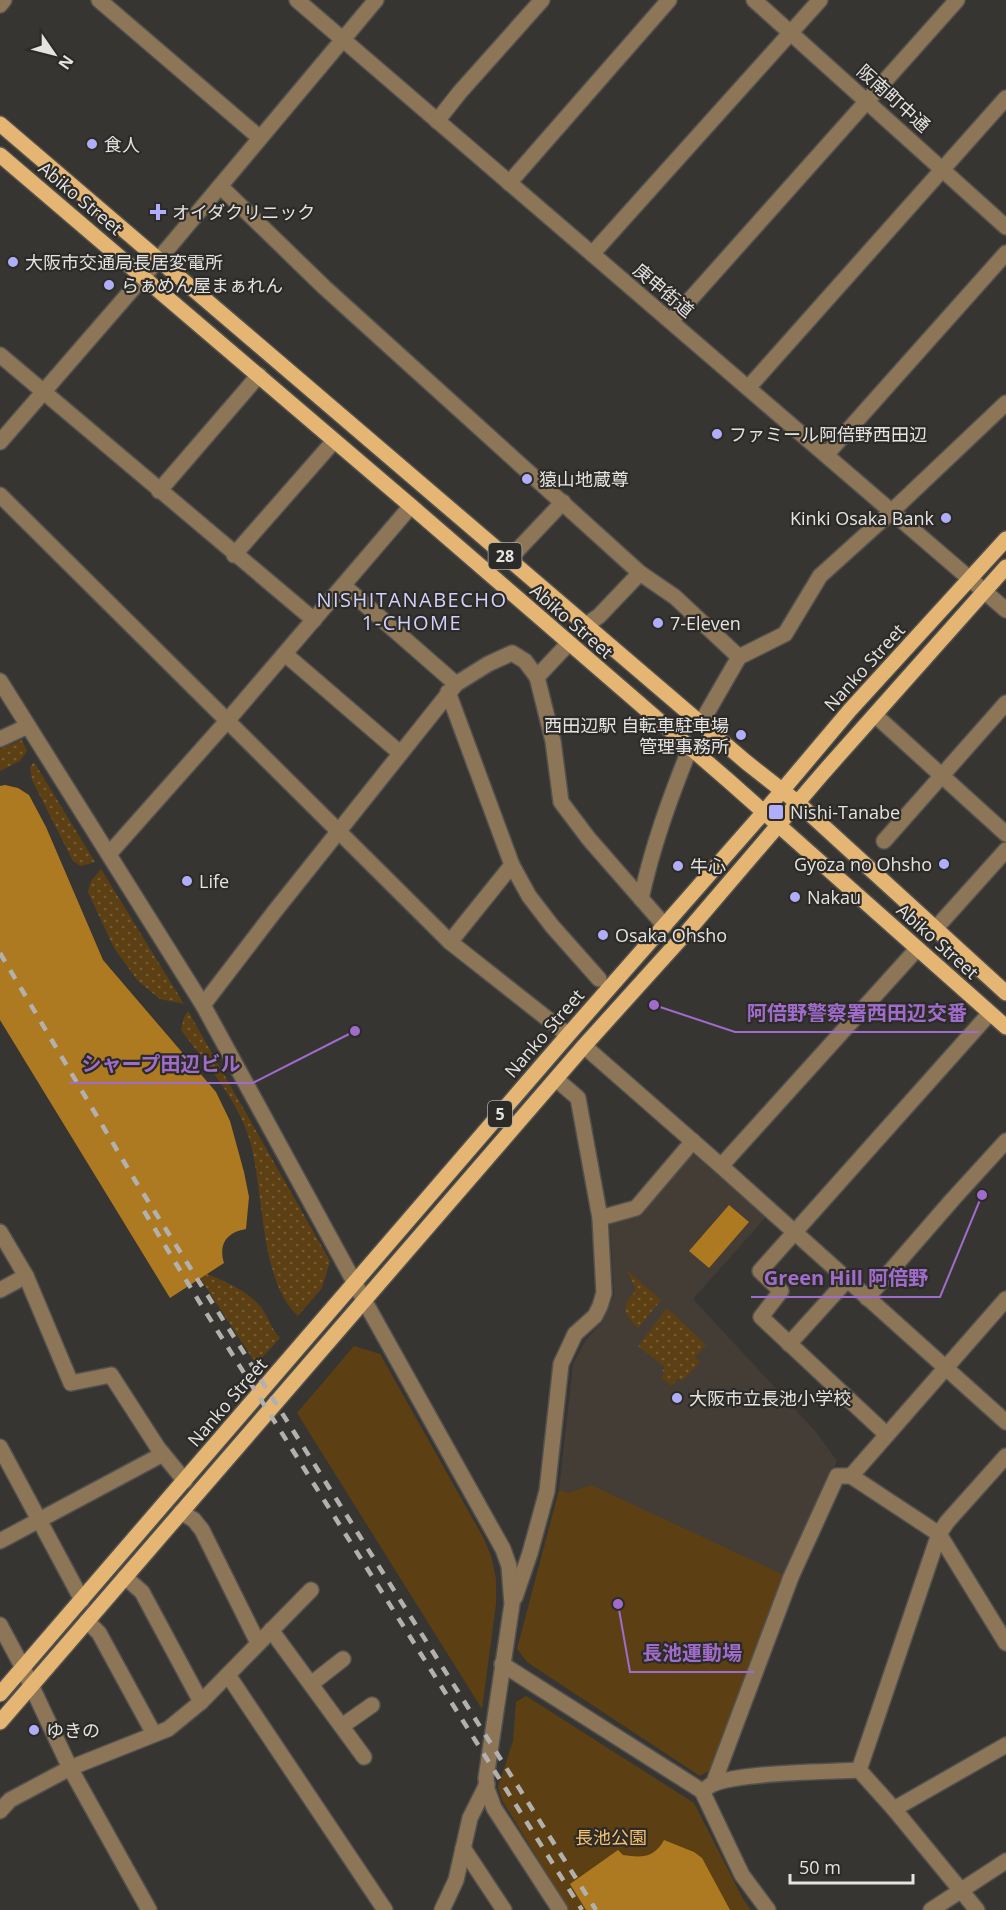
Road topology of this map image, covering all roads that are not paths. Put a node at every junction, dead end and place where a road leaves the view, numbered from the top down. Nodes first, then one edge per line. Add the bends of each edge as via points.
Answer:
1 (4, 0) edge
2 (99, 0) edge
3 (297, 0) edge
4 (376, 0) edge
5 (542, 0) edge
6 (669, 0) edge
7 (754, 0) edge
8 (820, 0) edge
9 (957, 0) edge
10 (0, 5) edge
11 (791, 32) junction
12 (342, 39) junction
13 (1006, 98) edge
14 (868, 101) junction
15 (437, 121) junction
16 (0, 124) edge
17 (260, 138) junction
18 (0, 155) edge
19 (943, 169) junction
20 (509, 183) junction
21 (220, 186) junction
22 (1006, 227) edge
23 (1006, 253) edge
24 (592, 254) junction
25 (158, 258) junction
26 (142, 276) junction
27 (671, 321) junction
28 (0, 355) edge
29 (259, 375) junction
30 (748, 388) junction
31 (42, 391) junction
32 (1006, 403) edge
33 (334, 441) junction
34 (0, 442) edge
35 (826, 455) junction
36 (159, 491) junction
37 (0, 495) edge
38 (562, 502) junction
39 (411, 506) junction
40 (892, 511) junction
41 (1006, 539) edge
42 (234, 555) junction
43 (509, 559) junction
44 (1006, 567) edge
45 (640, 573) junction
46 (969, 579) junction
47 (344, 586) junction
48 (984, 592) junction
49 (1006, 610) edge
50 (314, 620) junction
51 (586, 625) junction
52 (568, 644) junction
53 (285, 654) junction
54 (739, 657) junction
55 (537, 677) junction
56 (0, 681) edge
57 (452, 688) junction
58 (1006, 703) edge
59 (875, 715) junction
60 (227, 721) junction
61 (701, 723) junction
62 (28, 726) junction
63 (0, 739) edge
64 (690, 748) junction
65 (400, 753) junction
66 (942, 776) junction
67 (783, 790) junction
68 (798, 803) junction
69 (764, 812) junction
70 (780, 826) junction
71 (339, 832) junction
72 (1006, 834) edge
73 (884, 841) dead end
74 (1006, 850) edge
75 (109, 854) junction
76 (512, 865) junction
77 (641, 899) junction
78 (665, 926) junction
79 (936, 928) junction
80 (450, 942) junction
81 (917, 949) junction
82 (598, 979) dead end
83 (1006, 993) edge
84 (203, 1005) junction
85 (990, 1013) junction
86 (1006, 1027) edge
87 (568, 1035) junction
88 (584, 1046) junction
89 (556, 1079) junction
90 (693, 1141) junction
91 (1006, 1141) edge
92 (721, 1166) junction
93 (600, 1218) junction
94 (794, 1231) junction
95 (0, 1232) edge
96 (26, 1276) junction
97 (847, 1280) junction
98 (355, 1282) junction
99 (0, 1290) edge
100 (867, 1298) junction
101 (1006, 1299) edge
102 (364, 1300) junction
103 (789, 1344) junction
104 (945, 1367) junction
105 (1006, 1422) edge
106 (886, 1434) junction
107 (0, 1447) edge
108 (163, 1454) junction
109 (1006, 1456) edge
110 (851, 1476) junction
111 (184, 1481) junction
112 (181, 1512) junction
113 (40, 1521) junction
114 (939, 1534) junction
115 (0, 1541) edge
116 (125, 1577) junction
117 (311, 1590) dead end
118 (82, 1600) junction
119 (512, 1604) junction
120 (1001, 1620) edge
121 (87, 1621) junction
122 (0, 1625) edge
123 (272, 1630) junction
124 (258, 1643) junction
125 (1006, 1643) edge
126 (343, 1659) dead end
127 (502, 1664) junction
128 (23, 1668) junction
129 (228, 1675) junction
130 (311, 1684) junction
131 (31, 1685) junction
132 (0, 1694) edge
133 (201, 1702) junction
134 (372, 1705) dead end
135 (0, 1722) edge
136 (342, 1726) junction
137 (154, 1734) junction
138 (1006, 1745) edge
139 (364, 1757) dead end
140 (70, 1768) junction
141 (859, 1770) junction
142 (487, 1784) junction
143 (708, 1787) junction
144 (894, 1809) junction
145 (0, 1811) edge
146 (463, 1848) junction
147 (1006, 1861) edge
148 (960, 1890) junction
149 (149, 1910) edge
150 (385, 1910) edge
151 (442, 1910) edge
152 (504, 1910) edge
153 (560, 1910) edge
154 (768, 1910) edge
155 (931, 1910) edge
156 (977, 1910) edge

1 - 10 street
2 - 17 street
3 - 12 street, 庚申街道
4 - 12 street
5 - 15 street
6 - 20 street
7 - 11 street, 阪南町中通
8 - 11 street
9 - 14 street
11 - 14 street, 阪南町中通
11 - 24 street
12 - 15 street, 庚申街道
12 - 17 street
13 - 19 street
14 - 19 street, 阪南町中通
14 - 27 street
15 - 20 street, 庚申街道
16 - 25 main road, Abiko Street / 28
17 - 21 street
18 - 26 main road, Abiko Street / 28
19 - 22 street, 阪南町中通
19 - 30 street
20 - 24 street, 庚申街道
21 - 25 street
21 - 38 street via 324,287
23 - 35 street
24 - 27 street, 庚申街道
25 - 26 street
25 - 43 main road, Abiko Street / 28
26 - 29 main road, Abiko Street / 28
26 - 31 street
27 - 30 street, 庚申街道
28 - 31 street
29 - 33 main road, Abiko Street / 28
29 - 36 street
30 - 35 street, 庚申街道
31 - 34 street
31 - 36 street
32 - 40 street
33 - 39 main road, Abiko Street / 28
33 - 42 street
35 - 40 street, 庚申街道
36 - 42 street
37 - 60 street
38 - 43 street
38 - 45 street
39 - 47 street
39 - 52 main road, Abiko Street / 28
40 - 46 street, 庚申街道
40 - 54 street via 820,576 785,634
41 - 46 main road, Nanko Street / 5
42 - 50 street
43 - 51 main road, Abiko Street / 28
44 - 48 main road, Nanko Street / 5
45 - 51 street
45 - 54 street via 675,597
46 - 48 street, 庚申街道
46 - 67 main road, Nanko Street / 5
47 - 50 street
47 - 57 street
48 - 49 street, 庚申街道
48 - 59 main road, Nanko Street / 5
50 - 53 street
51 - 61 main road, Abiko Street / 28
52 - 55 street
52 - 64 main road, Abiko Street / 28
53 - 60 street
53 - 65 street
54 - 61 street
55 - 57 street via 512,653
55 - 77 street via 553,741 561,802
56 - 62 street
57 - 65 street
57 - 76 street
58 - 66 street
59 - 66 street
59 - 68 main road, Nanko Street / 5
60 - 71 street
60 - 75 street
61 - 67 main road, Abiko Street / 28
62 - 63 street
62 - 75 street
64 - 69 main road, Abiko Street / 28
64 - 77 street via 666,808
65 - 71 street
66 - 72 street
66 - 73 street
67 - 68 main road, Abiko Street / 28
67 - 69 main road, Nanko Street / 5
68 - 70 main road, Nanko Street / 5
68 - 79 main road, Abiko Street / 28
69 - 70 main road, Abiko Street / 28
69 - 78 main road, Nanko Street / 5
70 - 81 main road, Abiko Street / 28
70 - 88 main road, Nanko Street / 5
71 - 80 street
71 - 84 street
74 - 79 street
75 - 84 street
76 - 80 street
76 - 82 street via 529,896
77 - 78 street
78 - 87 main road, Nanko Street / 5
79 - 83 main road, Abiko Street / 28
80 - 87 street
81 - 85 main road, Abiko Street / 28
81 - 92 street
84 - 98 street
85 - 86 main road, Abiko Street / 28
85 - 94 street
87 - 98 main road, Nanko Street / 5
88 - 89 main road, Nanko Street / 5
88 - 90 street
89 - 93 street via 578,1098
89 - 102 main road, Nanko Street / 5
90 - 92 street
90 - 93 street via 636,1208
91 - 100 street
92 - 94 street
93 - 119 street via 604,1293 595,1316 575,1334 561,1364 547,1491
94 - 97 street
94 - 103 street via 760,1271 781,1291 761,1317
95 - 96 street
96 - 99 street
96 - 108 street via 71,1383 111,1375
97 - 100 street
97 - 103 street
98 - 102 street
98 - 111 main road, Nanko Street / 5
100 - 104 street
101 - 104 street
102 - 112 main road, Nanko Street / 5
102 - 119 street via 503,1549 509,1566
103 - 106 street
104 - 105 street
104 - 106 street
106 - 110 street
107 - 113 street
108 - 111 street
108 - 113 street
109 - 114 street
110 - 114 street
110 - 143 street via 837,1476 791,1577
111 - 118 main road, Nanko Street / 5
112 - 116 main road, Nanko Street / 5
112 - 124 street via 202,1530
113 - 115 street
113 - 118 street
114 - 120 street
114 - 141 street
116 - 121 main road, Nanko Street / 5
116 - 133 street via 142,1592
117 - 123 street
118 - 128 main road, Nanko Street / 5
119 - 127 street
120 - 125 street
121 - 131 main road, Nanko Street / 5
121 - 137 street via 99,1634
122 - 128 street
123 - 124 street
123 - 130 street
124 - 129 street
126 - 130 street
127 - 142 street
127 - 143 street
128 - 131 street
128 - 132 main road, Nanko Street / 5
129 - 133 street
129 - 150 street
130 - 136 street
131 - 135 main road, Nanko Street / 5
131 - 140 street
133 - 137 street via 168,1729
134 - 136 street
136 - 139 street
137 - 140 street
138 - 144 street
140 - 145 street via 10,1800
140 - 149 street
141 - 143 street via 738,1778
141 - 144 street
142 - 146 street via 470,1818
142 - 153 street via 494,1808
143 - 154 street via 742,1875
144 - 148 street
146 - 151 street via 456,1880
146 - 152 street
147 - 148 street
148 - 155 street
148 - 156 street

